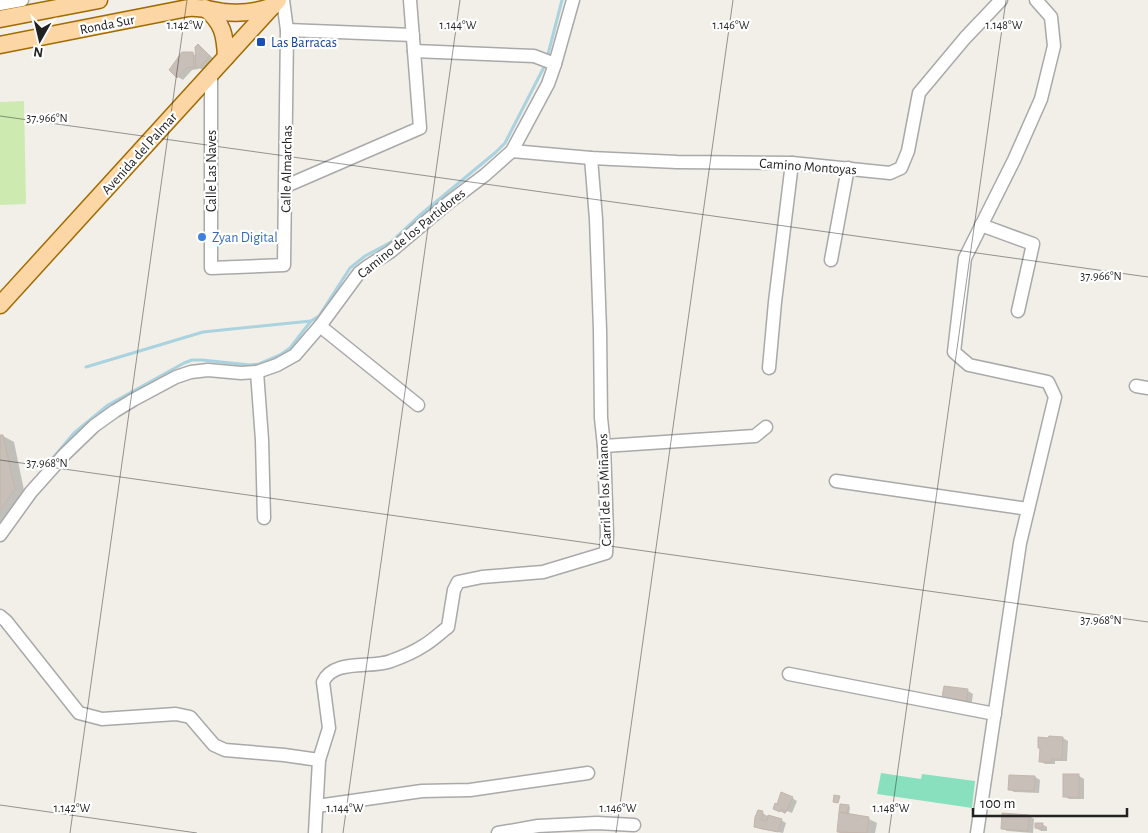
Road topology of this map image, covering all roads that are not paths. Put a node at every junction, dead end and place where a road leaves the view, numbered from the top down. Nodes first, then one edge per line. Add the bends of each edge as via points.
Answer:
1 (22, 0) edge
2 (99, 0) edge
3 (410, 0) edge
4 (573, 0) edge
5 (1001, 0) edge
6 (1036, 0) edge
7 (278, 2) edge
8 (0, 4) edge
9 (198, 4) edge
10 (0, 20) edge
11 (287, 30) junction
12 (413, 35) junction
13 (0, 45) edge
14 (414, 51) junction
15 (226, 58) junction
16 (555, 64) junction
17 (211, 73) junction
18 (512, 151) junction
19 (591, 158) junction
20 (792, 163) junction
21 (848, 168) junction
22 (286, 186) junction
23 (982, 225) junction
24 (831, 260) dead end
25 (210, 268) joint
26 (0, 305) edge
27 (1018, 311) dead end
28 (320, 326) junction
29 (769, 368) dead end
30 (257, 372) junction
31 (418, 405) dead end
32 (766, 427) dead end
33 (604, 446) junction
34 (836, 481) dead end
35 (1028, 509) junction
36 (264, 518) dead end
37 (0, 535) edge
38 (0, 616) edge
39 (789, 674) dead end
40 (995, 714) junction
41 (319, 760) junction
42 (588, 773) dead end
43 (317, 806) junction
44 (634, 825) dead end
45 (315, 833) edge
46 (498, 833) edge
47 (977, 833) edge

1 - 8 street
2 - 10 main road, Ronda Sur
3 - 12 street
4 - 16 street, Camino de los Partidores
5 - 21 street, Camino Montoyas via 919,93 908,151 901,168 890,173
6 - 23 street via 1051,17 1054,46 1041,99
7 - 9 main road, Ronda Sur via 242,13 222,12
7 - 11 street, Calle Almarchas
7 - 15 main road, Avenida del Palmar
9 - 13 main road, Ronda Sur
9 - 15 main road via 221,26
11 - 12 street
11 - 22 street, Calle Almarchas
12 - 14 street
14 - 16 street via 534,56
14 - 22 street via 420,128
15 - 17 main road, Avenida del Palmar
16 - 18 street, Camino de los Partidores via 548,84
17 - 25 street, Calle Las Naves
17 - 26 main road, Avenida del Palmar
18 - 19 street, Camino Montoyas
18 - 28 street, Camino de los Partidores via 390,252 359,273
19 - 20 street, Camino Montoyas
19 - 33 street, Carril de los Miñanos
20 - 21 street, Camino Montoyas
20 - 29 street
21 - 24 street
22 - 25 street, Calle Almarchas via 284,266
23 - 27 street via 1033,244
23 - 35 street via 965,258 954,352 969,365 1048,382 1055,397
28 - 30 street, Camino de los Partidores via 294,355
28 - 31 street
30 - 36 street
30 - 37 street, Camino de los Partidores via 191,372 115,411 65,454 31,492
32 - 33 street via 755,436
33 - 41 street, Carril de los Miñanos via 606,553 543,572 458,582 448,627 423,646 389,662 343,667 326,676 323,682 329,728
34 - 35 street
35 - 40 street
38 - 41 street via 80,713 102,719 176,714 190,717 214,745 225,750
39 - 40 street
40 - 47 street
41 - 43 street
42 - 43 street via 470,790 422,791
43 - 45 street
44 - 46 street via 548,825

